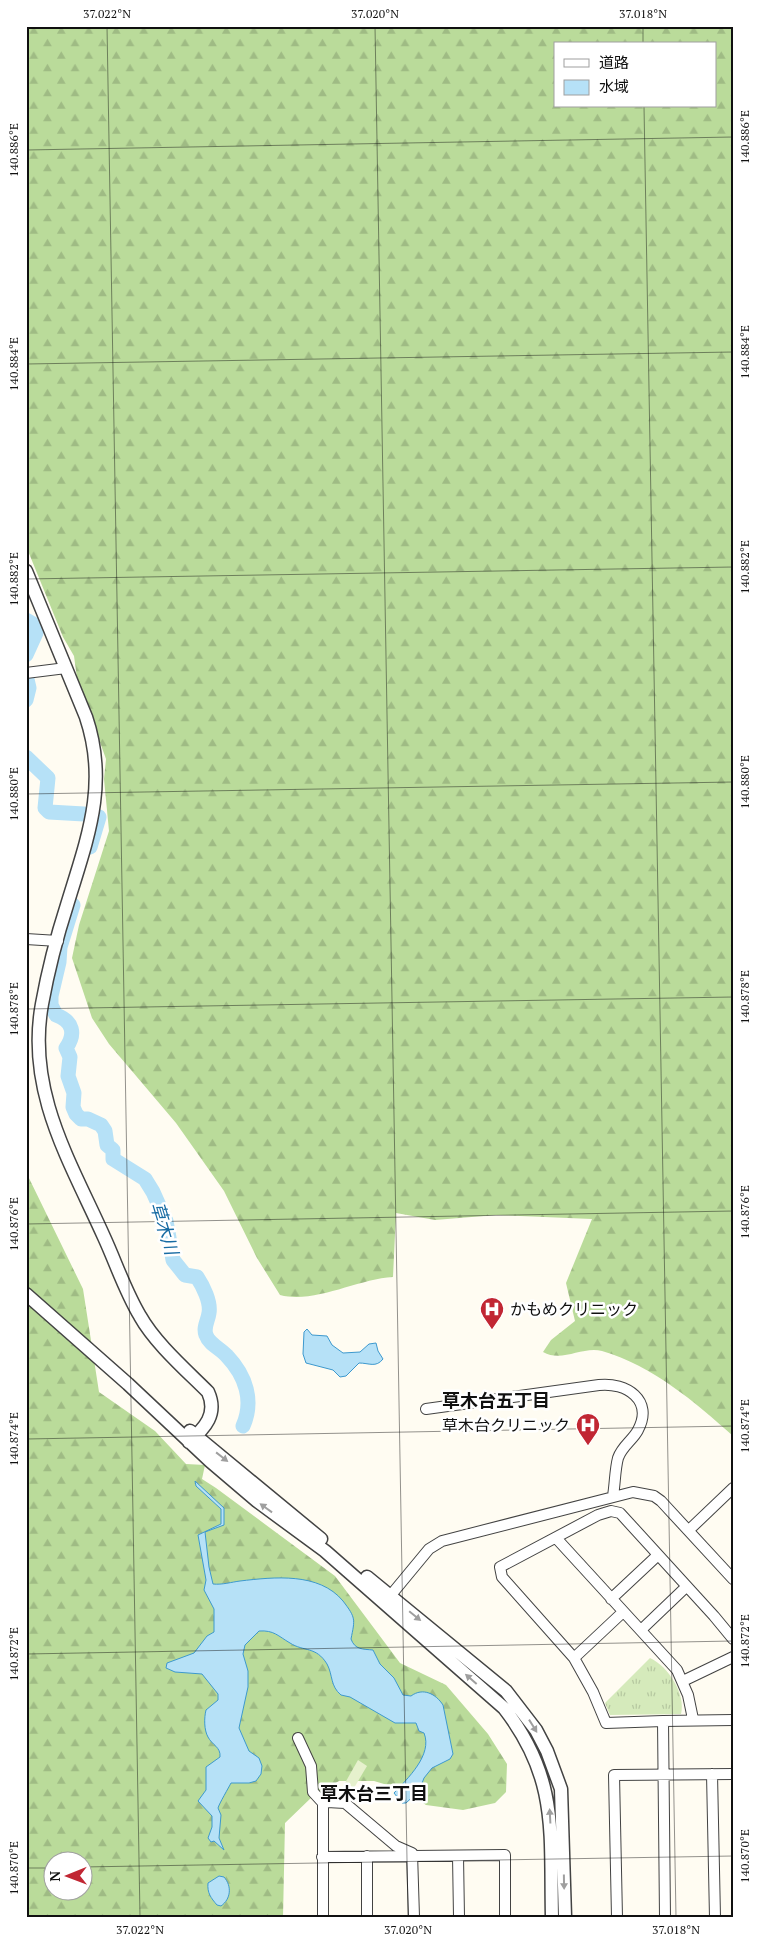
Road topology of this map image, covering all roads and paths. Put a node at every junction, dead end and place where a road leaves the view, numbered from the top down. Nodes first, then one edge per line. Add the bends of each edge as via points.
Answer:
1 (26, 571) edge
2 (66, 668) junction
3 (26, 673) edge
4 (26, 939) edge
5 (58, 941) junction
6 (26, 1294) edge
7 (426, 1409) dead end
8 (192, 1439) junction
9 (733, 1488) edge
10 (613, 1496) junction
11 (689, 1530) junction
12 (557, 1539) junction
13 (658, 1556) junction
14 (733, 1579) edge
15 (686, 1587) junction
16 (611, 1599) junction
17 (387, 1600) junction
18 (623, 1612) junction
19 (641, 1630) junction
20 (733, 1639) edge
21 (733, 1657) edge
22 (574, 1658) junction
23 (683, 1681) junction
24 (693, 1719) junction
25 (733, 1720) edge
26 (664, 1721) junction
27 (298, 1738) dead end
28 (663, 1774) junction
29 (712, 1774) junction
30 (733, 1774) edge
31 (324, 1804) junction
32 (367, 1856) junction
33 (413, 1856) junction
34 (458, 1856) junction
35 (322, 1857) junction
36 (323, 1917) edge
37 (368, 1917) edge
38 (414, 1917) edge
39 (459, 1917) edge
40 (505, 1917) edge
41 (552, 1917) edge
42 (565, 1917) edge
43 (616, 1917) edge
44 (665, 1917) edge
45 (715, 1917) edge

1 - 2 street
2 - 3 street
2 - 5 street via 93,739 97,782 85,846
4 - 5 street
5 - 8 street via 39,1029 47,1103 58,1137 140,1318 208,1392 212,1401 212,1414
6 - 8 street
7 - 10 street via 599,1384 631,1390 641,1402 643,1417 638,1431 626,1443 618,1459
8 - 17 street
9 - 11 street
10 - 11 street via 634,1492 654,1496
10 - 17 street via 442,1541 429,1549
11 - 14 street
12 - 13 street via 598,1516 620,1513
12 - 16 street
12 - 22 street via 500,1567 502,1577
13 - 15 street
13 - 16 street
15 - 19 street
15 - 20 street
16 - 18 street
41 -> 17 street via 550,1810 539,1770 519,1728 493,1698
17 -> 42 street via 506,1691 536,1730 560,1789
18 - 19 street
18 - 22 street
19 - 23 street
21 - 23 street
22 - 26 street via 606,1723
23 - 24 street
24 - 25 street
24 - 26 street
26 - 28 street
27 - 31 street via 311,1766 313,1792
28 - 29 street
28 - 43 street via 614,1775
28 - 44 street
29 - 30 street
29 - 45 street
31 - 33 street via 345,1803 396,1846 412,1852
31 - 35 street
32 - 33 street
32 - 35 street
32 - 37 street
33 - 34 street
33 - 38 street
34 - 39 street
34 - 40 street via 505,1855
35 - 36 street

